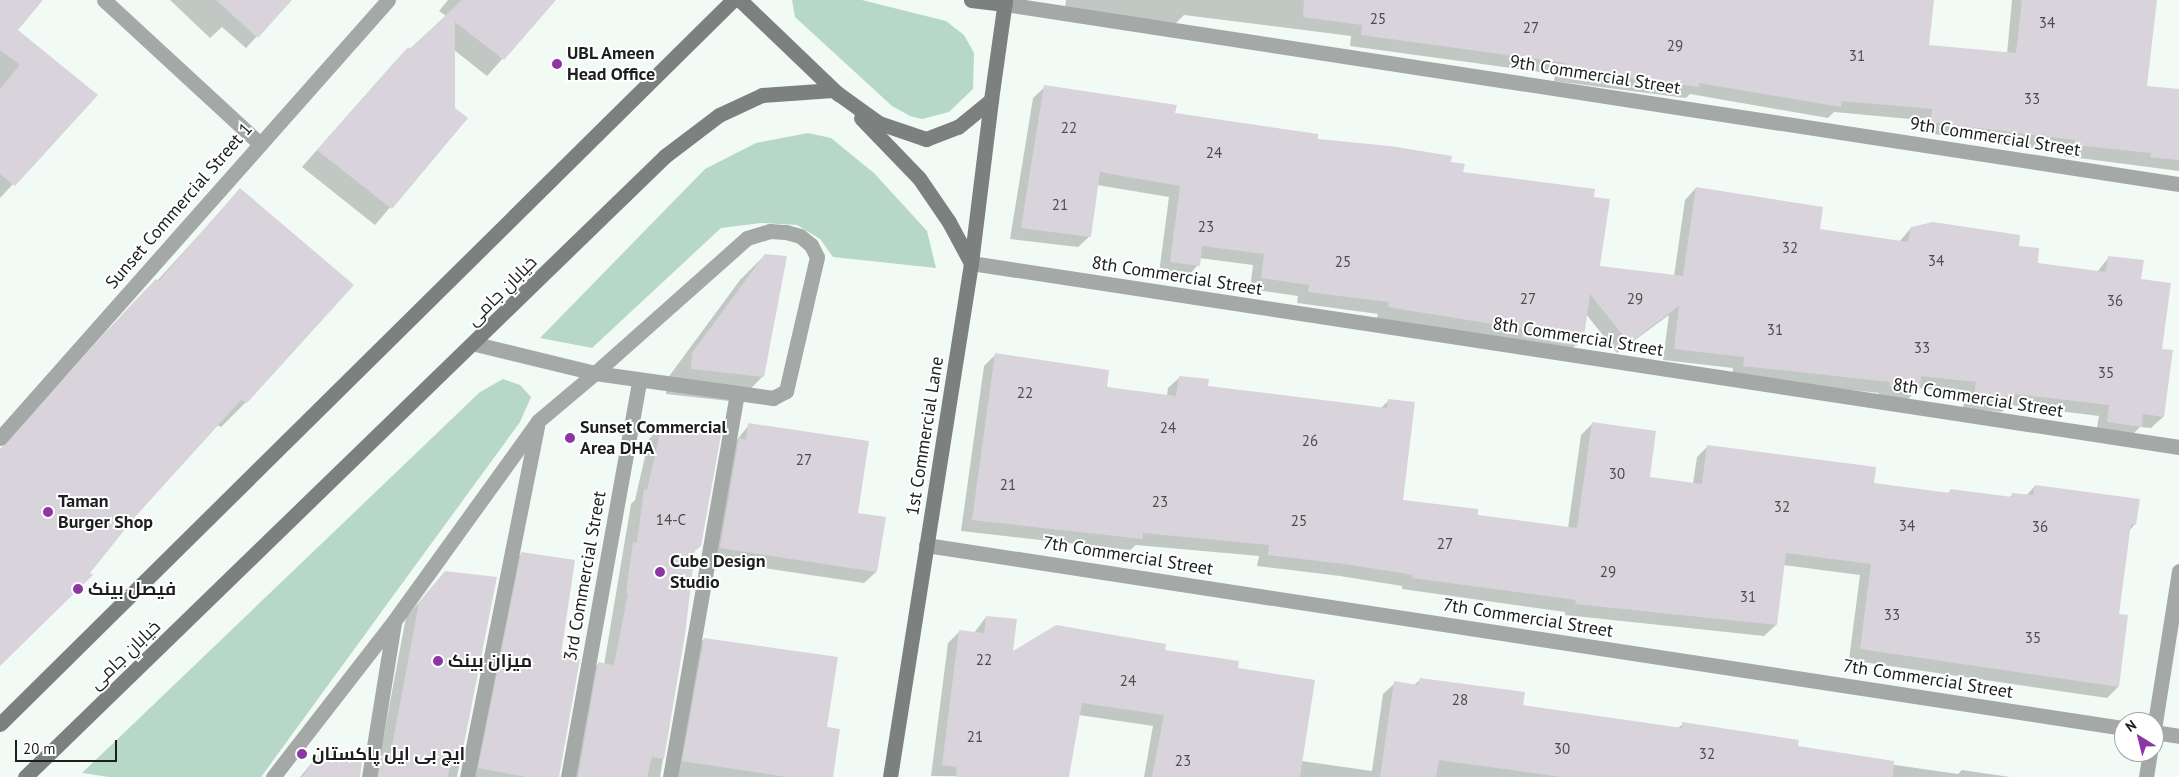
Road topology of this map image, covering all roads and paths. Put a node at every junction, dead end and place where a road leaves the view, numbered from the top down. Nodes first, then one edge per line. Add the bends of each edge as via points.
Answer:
1 (104, 0) edge
2 (388, 0) edge
3 (733, 0) edge
4 (740, 0) edge
5 (971, 0) edge
6 (1005, 2) edge
7 (833, 90) junction
8 (991, 100) junction
9 (259, 143) junction
10 (2179, 184) edge
11 (971, 263) junction
12 (476, 344) junction
13 (595, 374) junction
14 (639, 381) junction
15 (737, 395) junction
16 (538, 421) junction
17 (0, 438) edge
18 (2179, 447) edge
19 (926, 545) junction
20 (2179, 571) edge
21 (394, 620) junction
22 (2157, 712) edge
23 (0, 724) edge
24 (2114, 726) edge
25 (2164, 733) edge
26 (2179, 736) edge
27 (2148, 762) edge
28 (25, 777) edge
29 (273, 777) edge
30 (369, 777) edge
31 (467, 777) edge
32 (568, 777) edge
33 (670, 777) edge
34 (890, 777) edge
35 (2146, 777) edge

1 - 9 street
2 - 9 street, Sunset Commercial Street 1
3 - 23 main road
4 - 7 main road
5 - 6 main road
6 - 8 main road
6 - 10 street, 9th Commercial Street
7 - 8 main road via 879,123 926,139 958,127
7 - 11 main road via 919,178 949,222
7 - 12 main road, خیابانِ جامی via 762,96 719,115 665,156
8 - 11 main road, 1st Commercial Lane
9 - 17 street, Sunset Commercial Street 1
11 - 18 street, 8th Commercial Street
11 - 19 main road, 1st Commercial Lane
12 - 13 street
12 - 28 main road, خیابانِ جامی
13 - 14 street
13 - 15 street via 747,238 770,231 800,236 817,257 786,391 773,398
13 - 16 street
14 - 15 street
14 - 32 street, 3rd Commercial Street
15 - 33 street
16 - 21 street
16 - 31 street
19 - 24 street, 7th Commercial Street
19 - 34 main road, 1st Commercial Lane
20 - 22 street
21 - 29 street
21 - 30 street
25 - 26 street
27 - 35 street

